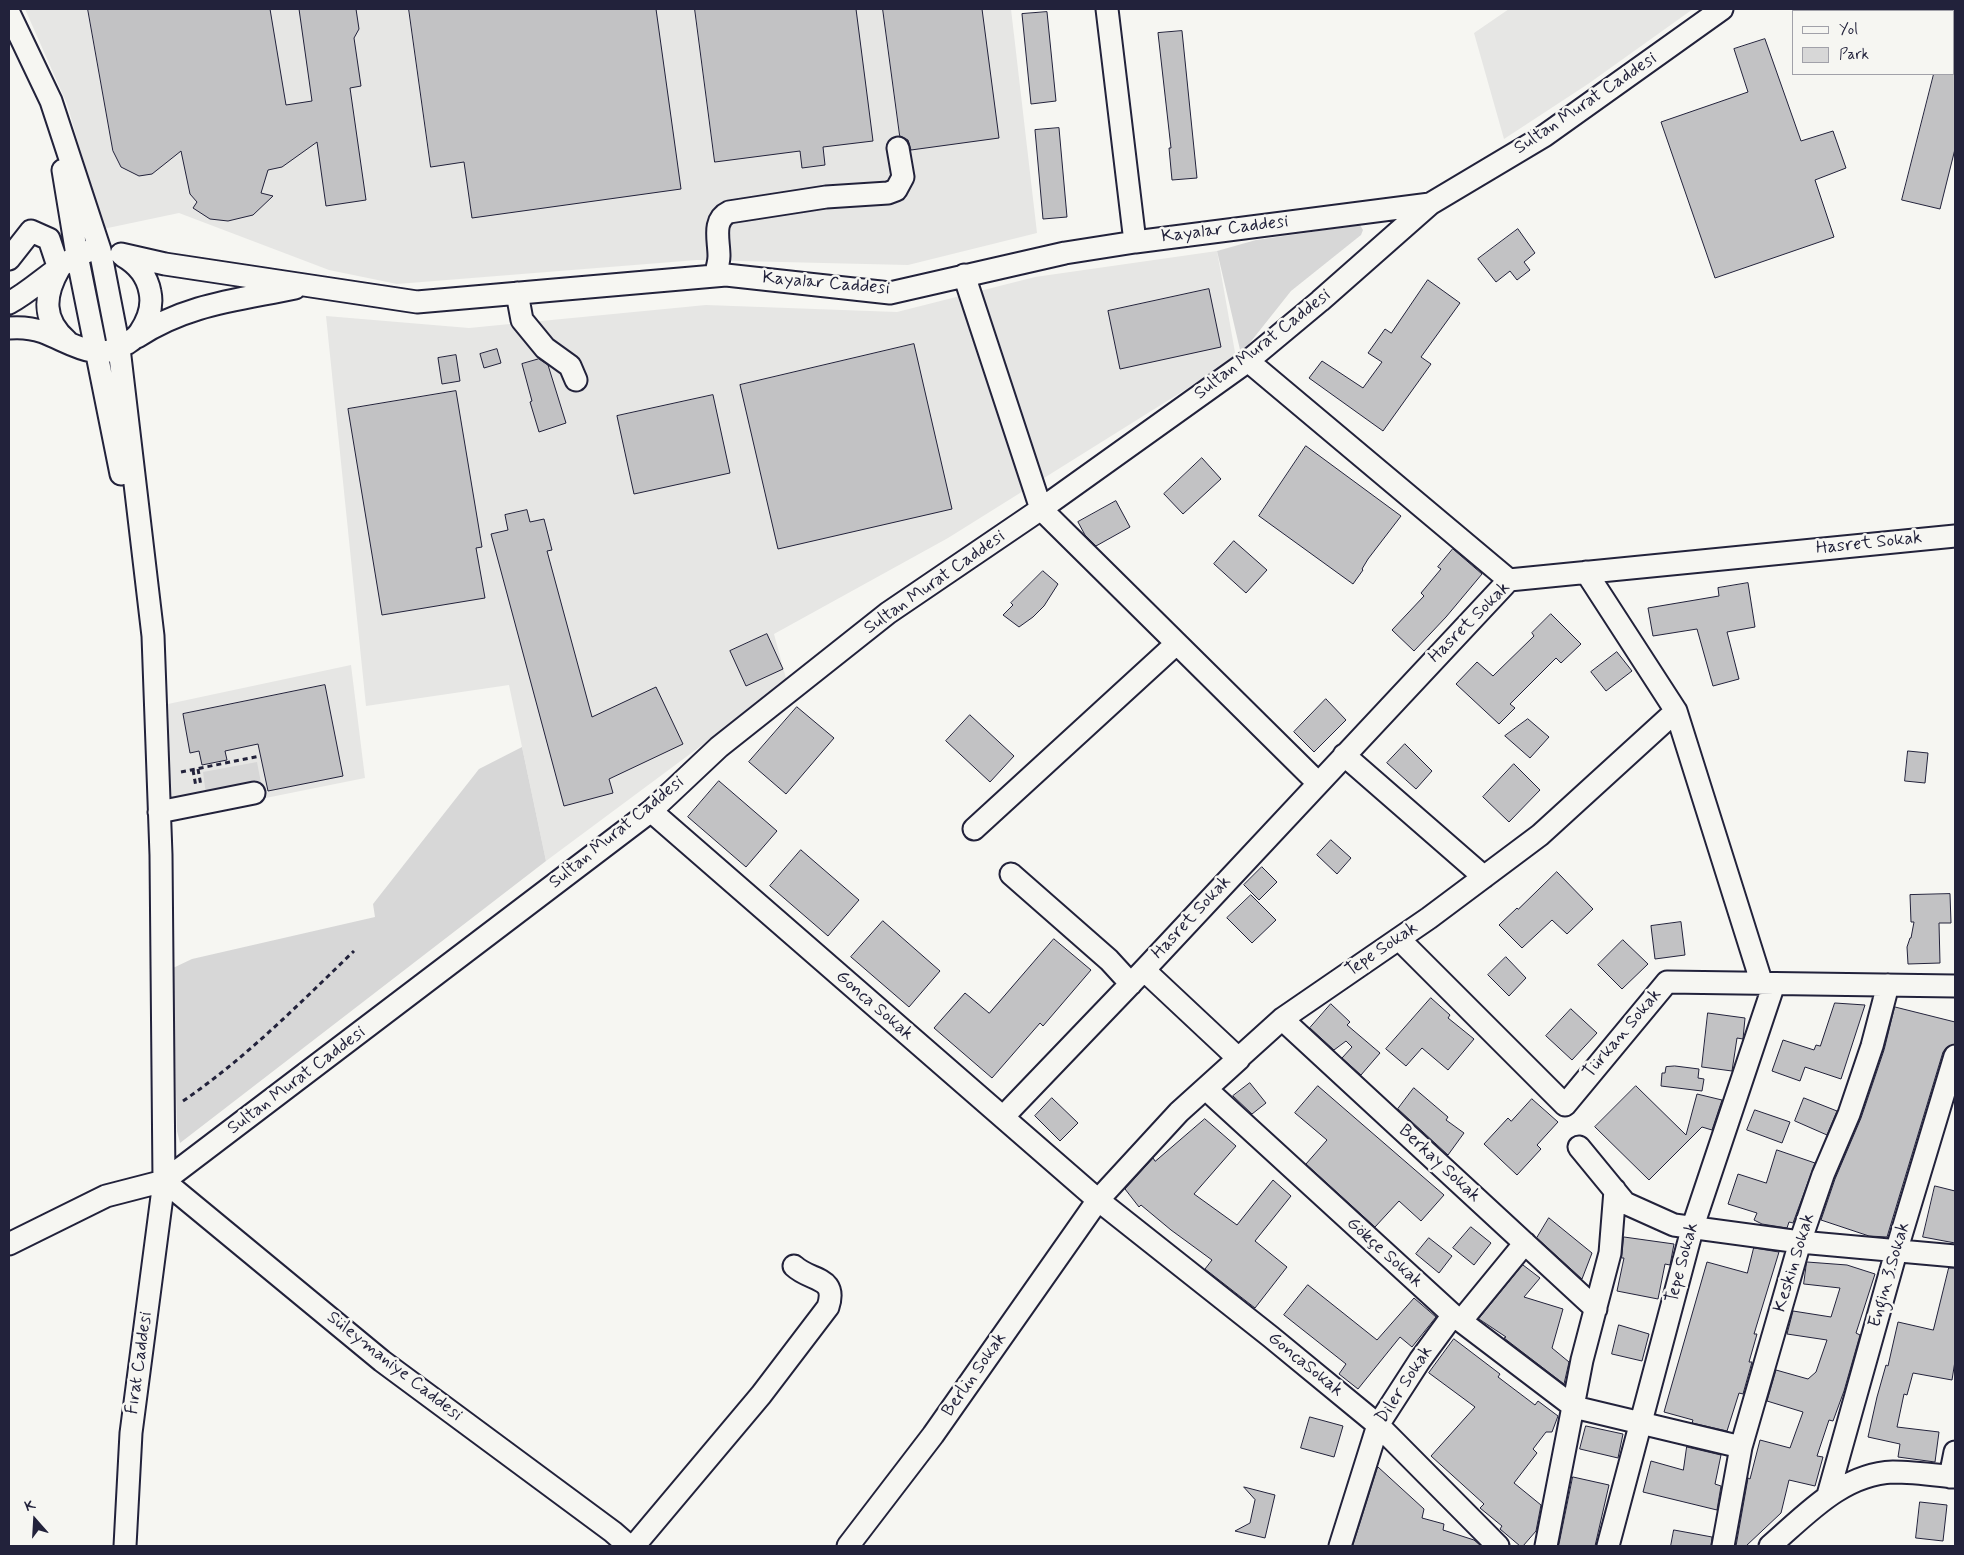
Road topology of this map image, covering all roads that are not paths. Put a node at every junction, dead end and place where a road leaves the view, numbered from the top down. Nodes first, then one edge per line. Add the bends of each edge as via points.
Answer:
1 (1107, 9) edge
2 (1722, 9) edge
3 (9, 14) edge
4 (51, 100) junction
5 (898, 148) dead end
6 (1430, 204) junction
7 (1135, 242) junction
8 (100, 250) junction
9 (121, 254) junction
10 (77, 255) junction
11 (9, 259) edge
12 (59, 269) junction
13 (964, 275) junction
14 (715, 276) junction
15 (307, 285) junction
16 (517, 293) junction
17 (9, 303) edge
18 (9, 328) edge
19 (128, 343) junction
20 (73, 346) junction
21 (97, 352) junction
22 (1248, 361) junction
23 (576, 380) dead end
24 (1041, 508) junction
25 (1955, 536) edge
26 (1586, 572) junction
27 (1509, 580) junction
28 (153, 636) junction
29 (1176, 644) junction
30 (1676, 711) junction
31 (1344, 755) junction
32 (1318, 782) junction
33 (254, 793) dead end
34 (651, 811) junction
35 (159, 812) junction
36 (974, 829) dead end
37 (1012, 874) dead end
38 (1484, 877) junction
39 (1399, 939) junction
40 (1137, 977) junction
41 (1768, 984) junction
42 (1888, 985) junction
43 (1955, 986) edge
44 (1282, 1019) junction
45 (1955, 1056) edge
46 (1206, 1089) junction
47 (1003, 1117) junction
48 (1579, 1147) dead end
49 (164, 1181) junction
50 (1614, 1190) junction
51 (1098, 1200) junction
52 (1693, 1226) junction
53 (1800, 1242) junction
54 (1525, 1243) junction
55 (9, 1244) edge
56 (1896, 1252) junction
57 (1955, 1256) edge
58 (794, 1266) dead end
59 (1596, 1309) junction
60 (1457, 1318) junction
61 (1574, 1407) junction
62 (1640, 1422) junction
63 (1378, 1425) junction
64 (1741, 1447) junction
65 (1955, 1452) edge
66 (1953, 1477) edge
67 (1828, 1495) junction
68 (125, 1546) edge
69 (629, 1546) edge
70 (634, 1546) edge
71 (848, 1546) edge
72 (1340, 1546) edge
73 (1498, 1546) edge
74 (1546, 1546) edge
75 (1608, 1546) edge
76 (1723, 1546) edge
77 (1770, 1546) edge

1 - 7 street
2 - 6 street, Sultan Murat Caddesi via 1544,136
3 - 4 street
4 - 8 street
4 - 10 street
5 - 14 street via 903,177 896,190 826,197 724,214 717,234 719,256
6 - 7 street, Kayalar Caddesi
6 - 22 street, Sultan Murat Caddesi
7 - 13 street, Kayalar Caddesi
8 - 9 street, Kayalar Caddesi
8 - 10 street
8 - 19 street
9 - 15 street, Kayalar Caddesi via 165,264
9 - 19 street via 135,263 145,276 150,292 151,308 146,324
10 - 12 street
10 - 21 street
11 - 12 street via 30,231 49,239
12 - 17 street
12 - 20 street via 50,284 47,302 50,319 59,335
13 - 14 street, Kayalar Caddesi via 890,292
13 - 24 street
14 - 16 street, Kayalar Caddesi
15 - 16 street, Kayalar Caddesi via 417,302
15 - 19 street via 196,308 155,325
16 - 23 street via 522,320 545,348 570,366
18 - 20 street via 24,327 42,332
19 - 21 street via 108,352
19 - 28 street
20 - 21 street
21 - 28 street
22 - 24 street, Sultan Murat Caddesi
22 - 27 street
24 - 29 street
24 - 34 street, Sultan Murat Caddesi via 880,619 719,747
25 - 26 street, Hasret Sokak
26 - 27 street, Hasret Sokak
26 - 30 street
27 - 31 street, Hasret Sokak
28 - 35 street, Fırat Caddesi
29 - 32 street
29 - 36 street
30 - 38 street, Tepe Sokak via 1540,835
30 - 41 street
31 - 32 street, Hasret Sokak
31 - 38 street
32 - 40 street, Hasret Sokak
33 - 35 street
34 - 47 street, Gonca Sokak
34 - 49 street, Sultan Murat Caddesi
35 - 49 street, Fırat Caddesi
37 - 40 street via 1109,960
38 - 39 street, Tepe Sokak
39 - 41 street, Türkan Sokak via 1565,1105 1667,982
39 - 44 street, Tepe Sokak
40 - 46 street via 1239,1059
40 - 47 street, Hasret Sokak
41 - 42 street, Türkan Sokak
41 - 52 street, Tepe Sokak
42 - 43 street, Türkan Sokak
42 - 53 street, Keskin Sokak via 1849,1114
44 - 46 street, Tepe Sokak
44 - 54 street, Berkay Sokak
45 - 56 street, Engin 3.Sokak
46 - 51 street, Tepe Sokak via 1179,1112
46 - 60 street, Gökçe Sokak
47 - 51 street, Gonca Sokak
48 - 50 street
49 - 55 street via 106,1196
49 - 68 street, Fırat Caddesi via 130,1433
49 - 69 street, Süleymaniye Caddesi via 382,1362
50 - 52 street via 1625,1203 1674,1225
50 - 59 street via 1610,1253
51 - 63 street, GoncaSokak
51 - 71 street, Berlin Sokak via 933,1435
52 - 53 street
52 - 62 street, Tepe Sokak
53 - 56 street
53 - 64 street, Keskin Sokak
54 - 59 street, Berkay Sokak
54 - 60 street, Diler Sokak
56 - 57 street
56 - 67 street, Engin 3.Sokak
58 - 70 street via 830,1289 828,1307 761,1395
59 - 61 street
60 - 61 street, Gökçe Sokak
60 - 63 street, Diler Sokak via 1420,1360
61 - 62 street, Gökçe Sokak
61 - 74 street
62 - 64 street, Gökçe Sokak
62 - 75 street, Tepe Sokak
63 - 72 street, Diler Sokak
63 - 73 street, GoncaSokak
64 - 76 street, Keskin Sokak
65 - 66 street
66 - 67 street via 1893,1472 1858,1479
67 - 77 street

